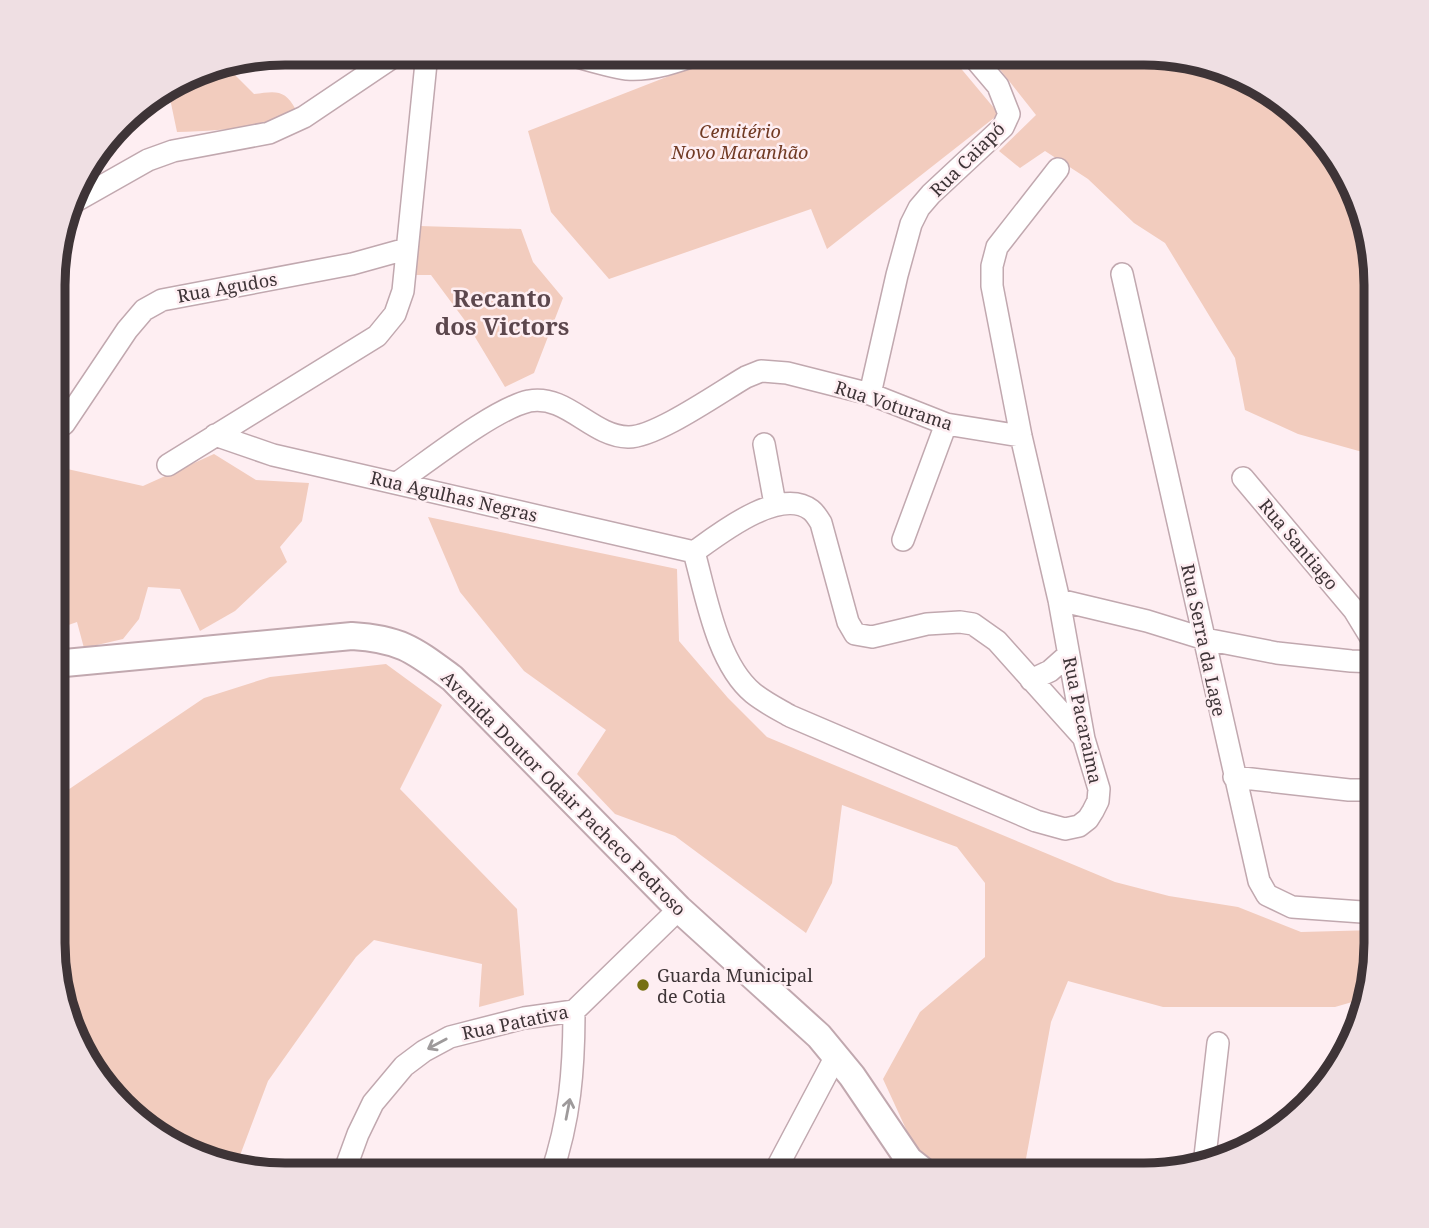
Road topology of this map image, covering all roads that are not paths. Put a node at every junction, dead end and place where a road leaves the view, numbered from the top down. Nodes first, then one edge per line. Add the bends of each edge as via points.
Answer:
1 (380, 65) edge
2 (426, 65) edge
3 (606, 65) edge
4 (654, 65) edge
5 (980, 65) edge
6 (1058, 169) dead end
7 (83, 197) edge
8 (406, 249) junction
9 (1122, 274) dead end
10 (870, 394) junction
11 (65, 423) edge
12 (946, 424) junction
13 (215, 435) junction
14 (1021, 436) junction
15 (764, 444) dead end
16 (168, 465) dead end
17 (1243, 478) dead end
18 (397, 483) junction
19 (775, 504) junction
20 (903, 540) dead end
21 (694, 552) junction
22 (1059, 600) junction
23 (1364, 626) edge
24 (1205, 639) junction
25 (1068, 655) junction
26 (1364, 661) edge
27 (65, 663) edge
28 (1031, 680) junction
29 (1084, 738) junction
30 (1234, 777) junction
31 (1364, 790) edge
32 (680, 909) junction
33 (1364, 912) edge
34 (574, 1011) junction
35 (1218, 1043) dead end
36 (836, 1056) junction
37 (1205, 1155) edge
38 (348, 1163) edge
39 (554, 1163) edge
40 (780, 1163) edge
41 (913, 1163) edge

1 - 7 street via 304,117 269,133 173,151
2 - 8 street
3 - 4 street via 631,69
5 - 10 street, Rua Caiapó via 998,86 1009,114 1003,127 931,194 911,224
6 - 14 street, Rua Pacaraima via 997,247 992,266
8 - 11 street, Rua Agudos via 352,264 162,300 144,310 127,330
8 - 13 street via 403,291 395,314 377,336
9 - 24 street, Rua Serra da Lage
10 - 12 street, Rua Voturama
10 - 18 street, Rua Voturama via 787,373 761,372 654,432 627,438 603,431 549,401 530,401 507,409
12 - 14 street, Rua Voturama
12 - 20 street
13 - 16 street
13 - 18 street, Rua Agulhas Negras via 273,455
14 - 22 street, Rua Pacaraima
15 - 19 street
17 - 23 street, Rua Santiago
18 - 21 street, Rua Agulhas Negras
19 - 21 street
19 - 28 street via 804,506 821,523 855,634 873,637 927,624 973,624 997,641
21 - 29 street, Rua Pacaraima via 730,664 753,692 790,716 1036,821 1065,829 1088,819 1098,801 1099,789
22 - 24 street
22 - 25 street, Rua Pacaraima
24 - 26 street via 1277,653
24 - 30 street, Rua Serra da Lage
25 - 28 street
25 - 29 street, Rua Pacaraima
27 - 32 main road, Avenida Doutor Odair Pacheco Pedroso via 352,636 394,641 452,678
28 - 29 street
30 - 31 street
30 - 33 street, Rua Serra da Lage via 1259,881 1268,895 1292,907
32 - 34 street, Rua Patativa
32 - 36 main road, Avenida Doutor Odair Pacheco Pedroso
34 -> 38 street, Rua Patativa via 490,1026 450,1037 424,1051 404,1066 373,1103
39 -> 34 street via 570,1100
35 - 37 street
36 - 40 street
36 - 41 main road, Avenida Doutor Odair Pacheco Pedroso

